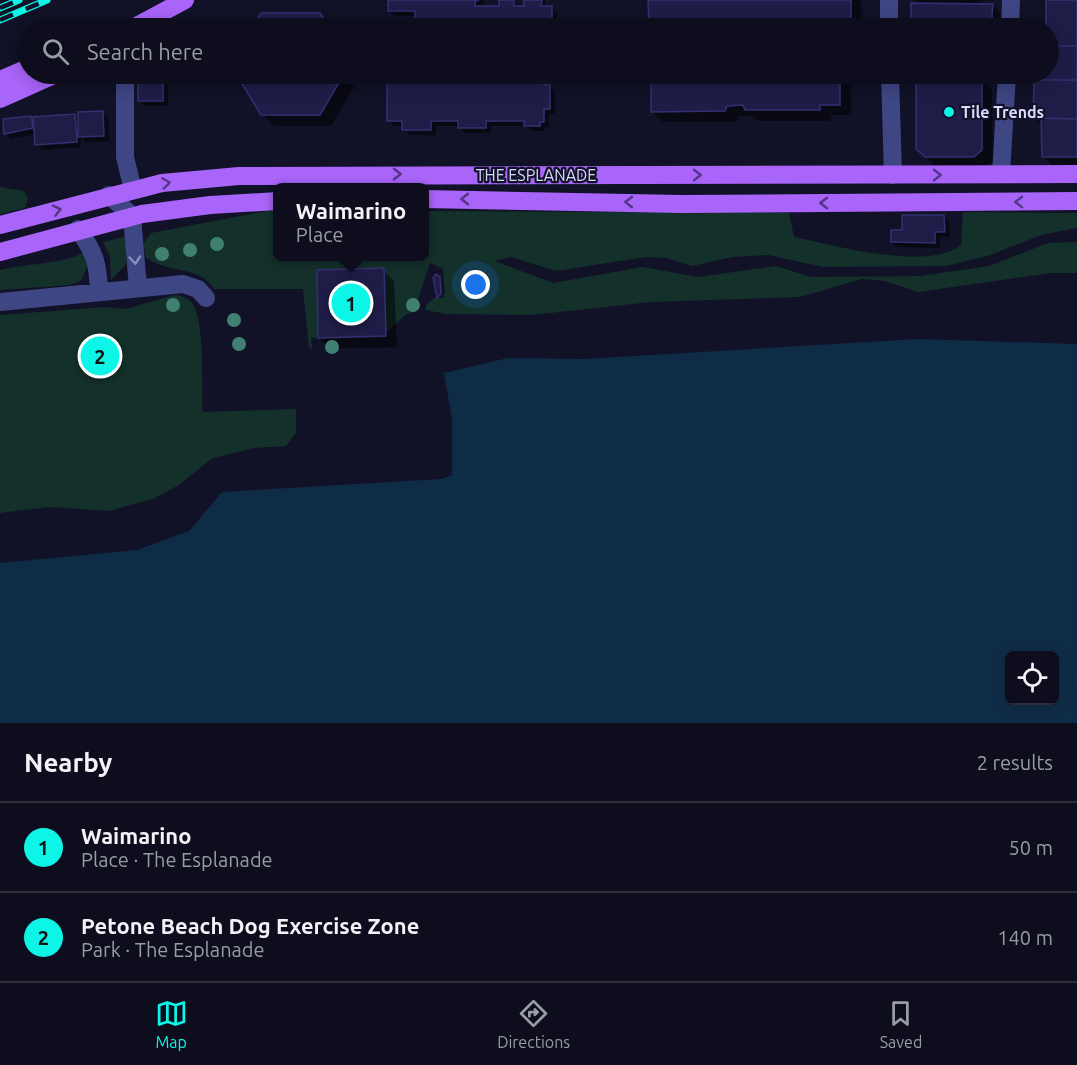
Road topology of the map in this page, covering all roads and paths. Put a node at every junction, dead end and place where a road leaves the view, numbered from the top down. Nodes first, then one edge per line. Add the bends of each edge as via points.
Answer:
1 (185, 0) edge
2 (888, 0) edge
3 (1011, 0) edge
4 (152, 18) edge
5 (889, 18) edge
6 (1010, 18) edge
7 (18, 73) edge
8 (0, 81) edge
9 (34, 84) edge
10 (125, 84) edge
11 (890, 84) edge
12 (1006, 84) edge
13 (0, 99) edge
14 (1001, 174) junction
15 (1077, 174) edge
16 (893, 175) junction
17 (133, 190) junction
18 (109, 195) junction
19 (429, 199) edge
20 (273, 201) edge
21 (1077, 201) edge
22 (132, 216) junction
23 (0, 225) edge
24 (78, 230) junction
25 (0, 252) edge
26 (138, 288) junction
27 (99, 292) junction
28 (206, 298) dead end
29 (0, 302) edge

1 - 4 main road
2 - 5 street
3 - 6 street
7 - 8 main road
9 - 13 main road
10 - 17 street via 125,157
11 - 16 street
12 - 14 street
14 - 15 main road, THE ESPLANADE
16 -> 14 main road, THE ESPLANADE
17 -> 16 main road, THE ESPLANADE via 199,179 318,175
17 - 18 main road, THE ESPLANADE
18 - 22 street
23 -> 18 main road, THE ESPLANADE
21 -> 19 main road, THE ESPLANADE via 682,204
20 - 22 main road
22 - 24 main road
22 -> 26 street
24 - 25 main road
24 - 27 street via 98,264
26 - 27 street
26 - 28 street via 183,284 198,289
27 - 29 street

